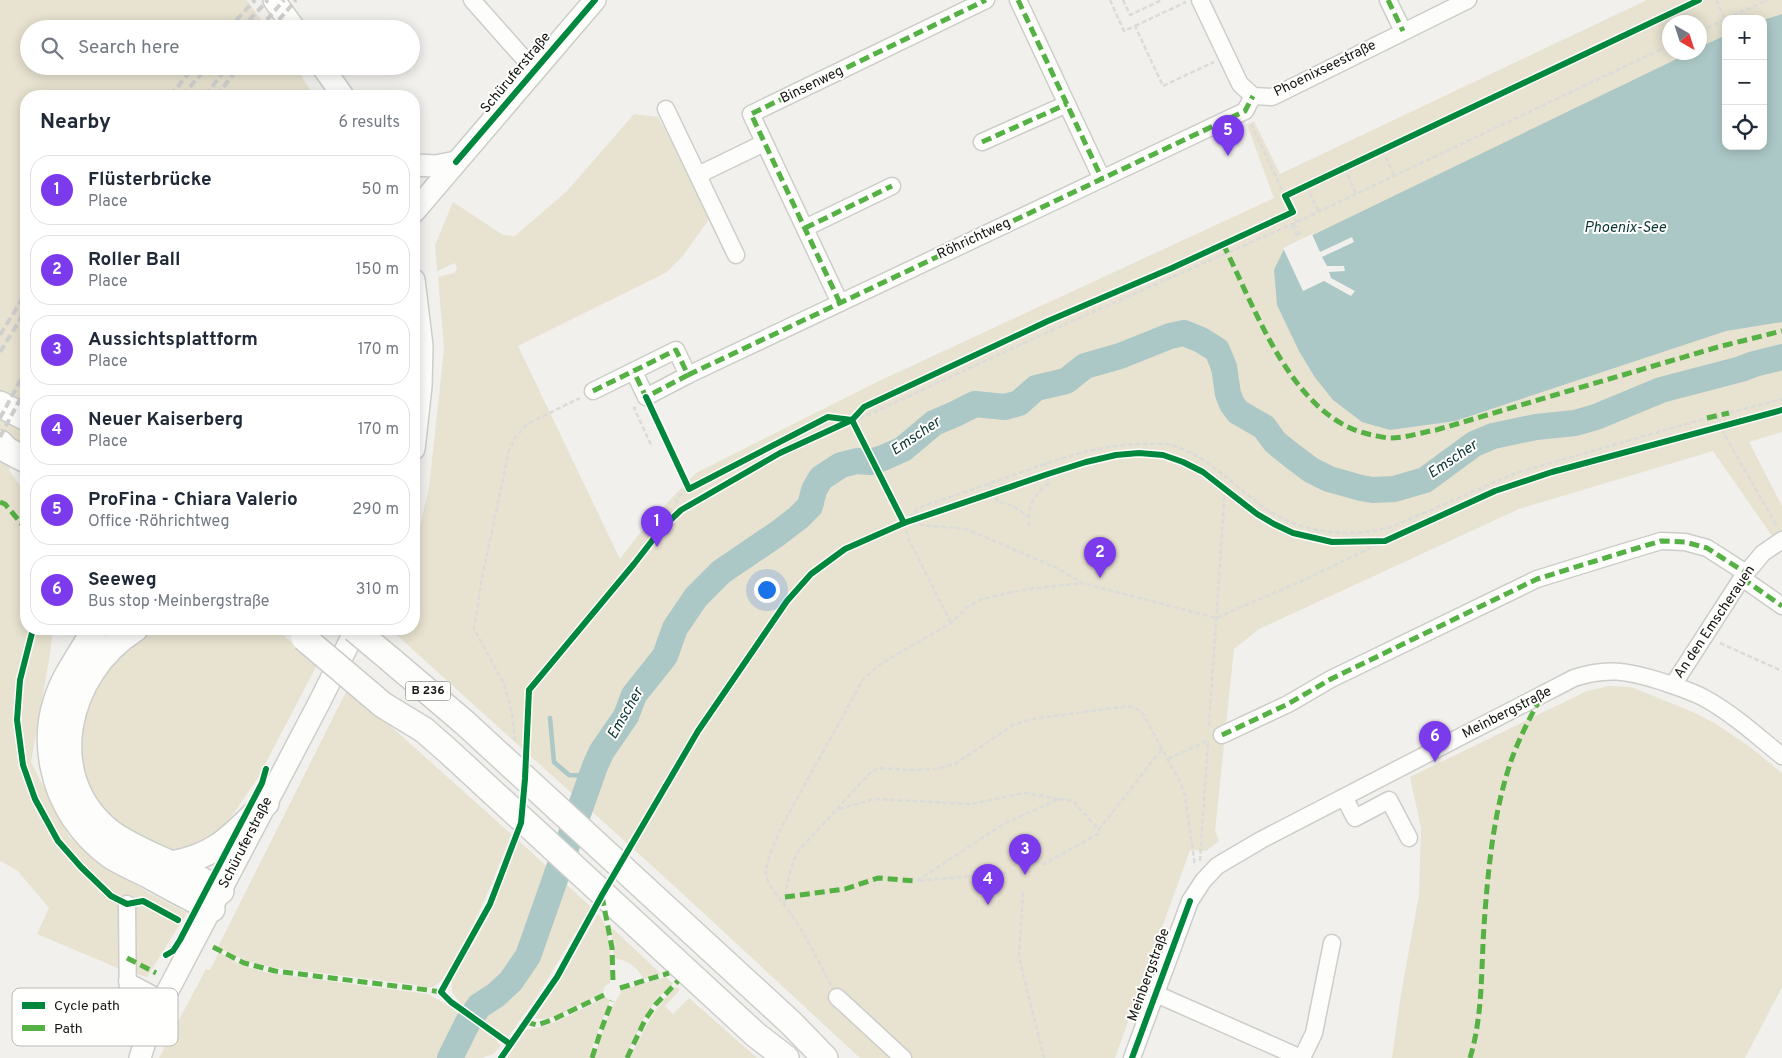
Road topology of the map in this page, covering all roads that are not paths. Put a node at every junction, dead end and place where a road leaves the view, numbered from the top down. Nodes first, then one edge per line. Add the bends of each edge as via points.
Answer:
1 (274, 0) edge
2 (472, 0) edge
3 (595, 0) edge
4 (986, 0) edge
5 (1018, 0) edge
6 (1200, 0) edge
7 (1388, 0) edge
8 (1468, 0) edge
9 (288, 20) edge
10 (1403, 31) junction
11 (535, 71) junction
12 (328, 75) edge
13 (339, 90) edge
14 (1253, 96) junction
15 (1067, 104) junction
16 (666, 109) dead end
17 (982, 142) dead end
18 (764, 143) junction
19 (456, 162) junction
20 (420, 165) edge
21 (698, 175) junction
22 (1102, 179) junction
23 (892, 186) dead end
24 (420, 205) edge
25 (805, 228) junction
26 (736, 255) dead end
27 (840, 303) junction
28 (420, 330) edge
29 (634, 372) junction
30 (688, 375) junction
31 (0, 391) edge
32 (593, 391) road end
33 (420, 395) edge
34 (20, 400) edge
35 (0, 404) edge
36 (20, 415) edge
37 (0, 433) edge
38 (0, 443) edge
39 (20, 443) edge
40 (20, 457) edge
41 (1782, 540) edge
42 (1744, 575) junction
43 (1782, 606) edge
44 (91, 635) edge
45 (128, 635) edge
46 (306, 635) edge
47 (352, 635) edge
48 (362, 635) edge
49 (1673, 685) junction
50 (1215, 738) road end
51 (1782, 756) edge
52 (1344, 797) junction
53 (266, 803) junction
54 (1409, 838) dead end
55 (171, 864) junction
56 (216, 900) junction
57 (128, 904) dead end
58 (1332, 943) dead end
59 (127, 981) junction
60 (127, 988) edge
61 (140, 988) edge
62 (169, 988) edge
63 (1156, 994) junction
64 (837, 997) road end
65 (144, 1046) edge
66 (140, 1058) edge
67 (786, 1058) edge
68 (825, 1058) edge
69 (903, 1058) edge
70 (1132, 1058) edge
71 (1301, 1058) edge

1 - 9 main road
2 - 11 street, Schüruferstraße
3 - 11 main road, Schüruferstraße
4 - 18 street, Binsenweg via 751,114
5 - 15 street
6 - 14 street via 1240,84
7 - 10 street
8 - 10 street, Phoenixseestraße
10 - 14 street, Phoenixseestraße via 1272,97
11 - 19 main road, Schüruferstraße
12 - 13 main road
14 - 22 street, Röhrichtweg via 1245,111
15 - 17 street
15 - 22 street
16 - 21 street
18 - 21 street
18 - 25 street, Binsenweg
19 - 20 main road
19 - 24 main road, Schüruferstraße
21 - 26 street
22 - 27 street, Röhrichtweg
23 - 25 street
25 - 27 street, Binsenweg
27 - 30 street, Röhrichtweg
28 - 33 main road
29 - 30 street, Röhrichtweg via 646,396
29 - 30 street via 676,350
29 - 32 street
31 - 34 highway
35 - 36 highway
37 - 39 highway
38 - 40 highway
41 - 42 street, An den Emscherauen via 1763,554
42 - 43 street
42 - 49 street, An den Emscherauen
42 - 50 street via 1708,548 1684,542 1661,541 1602,558 1537,579
44 - 56 highway via 64,680 55,702 51,726 50,751 55,778 65,802 76,822 112,857
45 - 55 highway via 94,668 74,705 68,744 71,763 82,799 94,816 110,832
46 - 67 highway, bridge via 373,688 383,704 424,730 448,751 756,1035
47 - 53 main road, Schüruferstraße
48 - 68 highway, B 236, bridge via 465,723
49 - 51 street, Meinbergstraße via 1705,698 1733,716
49 - 52 street, Meinbergstraße via 1636,673 1610,670 1588,673
52 - 54 street via 1355,818 1389,800
52 - 63 street, Meinbergstraße via 1261,840 1210,873 1188,906
53 - 55 highway via 234,836 215,850 200,858
53 - 56 main road, Schüruferstraße
55 - 56 highway
56 - 62 main road, Schüruferstraße
57 - 59 street
58 - 71 street via 1314,1033
59 - 60 street
59 - 61 street
63 - 70 street, Meinbergstraße
63 - 71 street
64 - 69 street
65 - 66 main road, Schüruferstraße

